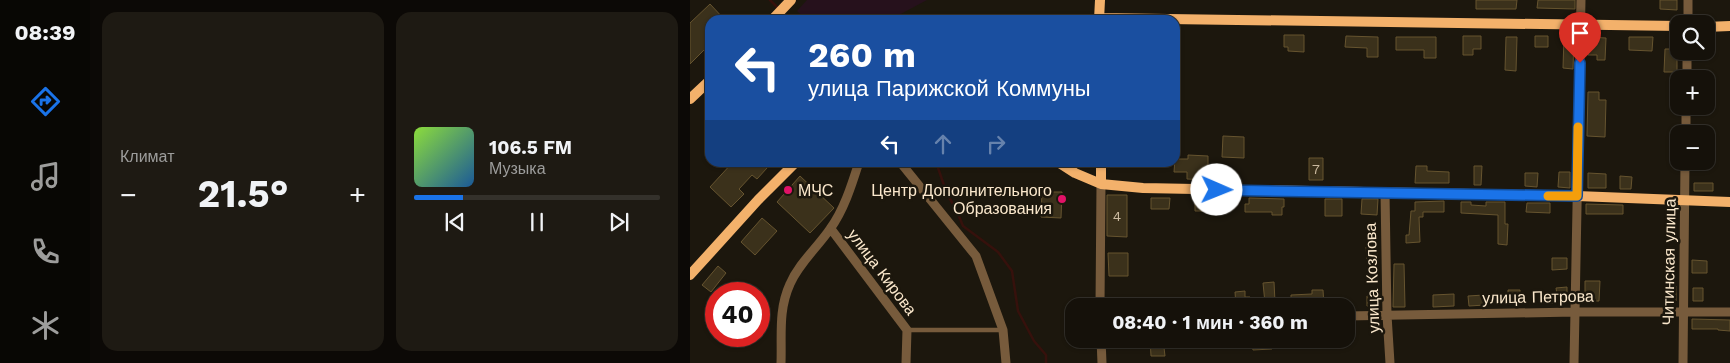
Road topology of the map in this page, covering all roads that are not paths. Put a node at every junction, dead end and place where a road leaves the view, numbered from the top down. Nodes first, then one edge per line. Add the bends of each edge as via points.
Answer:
1 (1100, 0) edge
2 (1581, 0) edge
3 (1688, 0) edge
4 (790, 2) edge
5 (777, 15) edge
6 (1099, 15) edge
7 (1688, 15) edge
8 (1180, 20) edge
9 (1581, 25) junction
10 (1670, 26) edge
11 (1730, 26) edge
12 (1715, 27) edge
13 (705, 85) edge
14 (690, 100) edge
15 (791, 167) edge
16 (857, 167) edge
17 (904, 167) edge
18 (1066, 167) edge
19 (1101, 167) edge
20 (1685, 170) edge
21 (1101, 184) junction
22 (1385, 193) junction
23 (1577, 196) junction
24 (1684, 201) junction
25 (1730, 202) edge
26 (831, 228) junction
27 (690, 275) edge
28 (1100, 298) edge
29 (1682, 311) junction
30 (1575, 312) junction
31 (1730, 312) edge
32 (1387, 315) junction
33 (1355, 316) edge
34 (907, 330) junction
35 (1004, 330) junction
36 (1101, 348) edge
37 (781, 363) edge
38 (906, 363) edge
39 (1006, 363) edge
40 (1102, 363) edge
41 (1390, 363) edge
42 (1574, 363) edge
43 (1683, 363) edge

1 - 6 street
2 - 9 street
3 - 7 street
4 - 5 street
8 - 9 street
9 - 10 street
9 - 23 street
11 - 12 street
13 - 14 street
15 - 27 street
16 - 26 street
17 - 35 street via 976,256
18 - 21 street
19 - 21 street
20 - 24 street, Читинская улица
21 - 22 street via 1143,188
21 - 28 street
22 - 23 street
22 - 32 street, улица Козлова
23 - 24 street
23 - 30 street
24 - 25 street
24 - 29 street, Читинская улица
26 - 34 street, улица Кирова
26 - 37 street via 790,284 782,312
29 - 30 street, улица Петрова
29 - 31 street, улица Петрова
29 - 43 street, Читинская улица
30 - 32 street, улица Петрова
30 - 42 street
32 - 33 street, улица Петрова
32 - 41 street, улица Козлова
34 - 35 lane
34 - 38 street, улица Кирова
35 - 39 street
36 - 40 street

